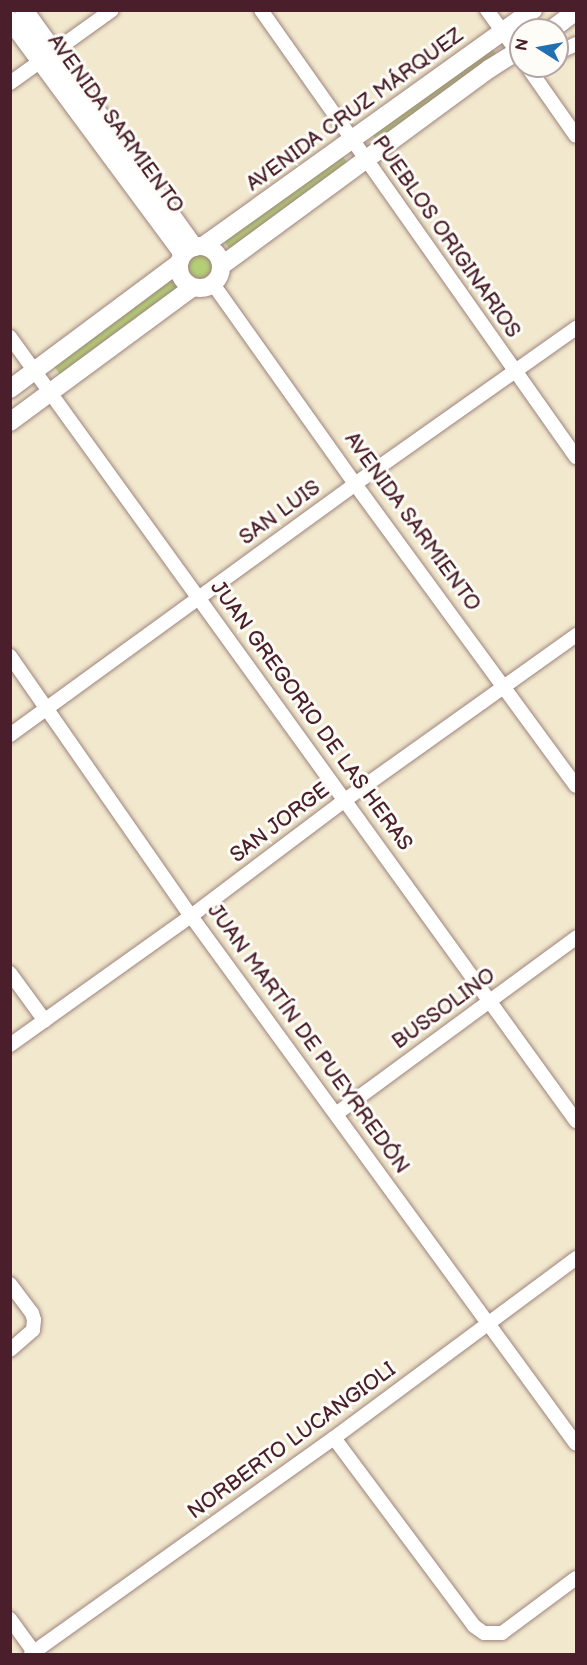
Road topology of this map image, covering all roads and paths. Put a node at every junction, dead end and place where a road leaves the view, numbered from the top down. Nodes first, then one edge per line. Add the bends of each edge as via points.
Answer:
1 (24, 10) edge
2 (112, 10) edge
3 (261, 10) edge
4 (487, 10) edge
5 (532, 10) edge
6 (10, 20) edge
7 (503, 32) junction
8 (509, 40) edge
9 (47, 57) junction
10 (509, 64) edge
11 (536, 78) edge
12 (10, 83) edge
13 (576, 136) edge
14 (352, 141) junction
15 (367, 160) junction
16 (190, 253) junction
17 (221, 266) junction
18 (213, 284) junction
19 (193, 287) junction
20 (576, 328) edge
21 (10, 337) edge
22 (35, 371) junction
23 (515, 373) junction
24 (10, 388) edge
25 (51, 393) junction
26 (10, 422) edge
27 (576, 458) edge
28 (355, 484) junction
29 (200, 597) junction
30 (576, 635) edge
31 (10, 656) edge
32 (506, 687) junction
33 (49, 707) junction
34 (10, 735) edge
35 (576, 786) edge
36 (345, 800) junction
37 (191, 916) junction
38 (576, 938) edge
39 (10, 973) edge
40 (491, 1001) junction
41 (45, 1021) junction
42 (10, 1045) edge
43 (336, 1114) junction
44 (576, 1121) edge
45 (576, 1258) edge
46 (10, 1284) edge
47 (488, 1323) junction
48 (10, 1350) edge
49 (571, 1425) edge
50 (334, 1438) junction
51 (576, 1444) edge
52 (576, 1578) edge
53 (10, 1619) edge
54 (32, 1653) edge

1 - 9 main road, AVENIDA SARMIENTO
2 - 9 street
3 - 14 street, PUEBLOS ORIGINARIOS
4 - 7 street
5 - 7 main road, AVENIDA CRUZ MÁRQUEZ
6 - 9 main road, AVENIDA SARMIENTO
7 - 8 street
7 - 14 main road, AVENIDA CRUZ MÁRQUEZ
9 - 12 street
9 - 16 main road, AVENIDA SARMIENTO
10 - 15 main road
11 - 13 street
14 - 15 street, PUEBLOS ORIGINARIOS
14 - 16 main road, AVENIDA CRUZ MÁRQUEZ
15 - 17 main road
15 - 23 street, PUEBLOS ORIGINARIOS
16 - 17 main road via 218,255
16 - 19 main road via 183,281
16 - 22 main road, AVENIDA CRUZ MÁRQUEZ
17 - 18 main road
18 - 19 main road
18 - 28 street, AVENIDA SARMIENTO
19 - 25 main road
20 - 23 street, SAN LUIS
21 - 22 street, JUAN GREGORIO DE LAS HERAS
22 - 24 main road, AVENIDA CRUZ MÁRQUEZ
22 - 25 street, JUAN GREGORIO DE LAS HERAS
23 - 27 street, PUEBLOS ORIGINARIOS
23 - 28 street, SAN LUIS
25 - 26 main road
25 - 29 street, JUAN GREGORIO DE LAS HERAS
28 - 29 street, SAN LUIS
28 - 32 street, AVENIDA SARMIENTO
29 - 33 street, SAN LUIS
29 - 36 street, JUAN GREGORIO DE LAS HERAS
30 - 32 street, SAN JORGE
31 - 33 street, JUAN MARTÍN DE PUEYRREDÓN
32 - 35 street, AVENIDA SARMIENTO
32 - 36 street, SAN JORGE
33 - 34 street, SAN LUIS
33 - 37 street, JUAN MARTÍN DE PUEYRREDÓN
36 - 37 street, SAN JORGE
36 - 40 street, JUAN GREGORIO DE LAS HERAS
37 - 41 street, SAN JORGE
37 - 43 street, JUAN MARTÍN DE PUEYRREDÓN
38 - 40 street, BUSSOLINO
39 - 41 street
40 - 43 street, BUSSOLINO
40 - 44 street, JUAN GREGORIO DE LAS HERAS
41 - 42 street, SAN JORGE
43 - 47 street, JUAN MARTÍN DE PUEYRREDÓN
45 - 47 street, NORBERTO LUCANGIOLI
46 - 48 street via 32,1313 33,1330
47 - 49 street, JUAN MARTÍN DE PUEYRREDÓN
47 - 50 street, NORBERTO LUCANGIOLI
49 - 51 street, JUAN MARTÍN DE PUEYRREDÓN
50 - 52 street via 474,1626 484,1633 502,1633
50 - 54 street, NORBERTO LUCANGIOLI
53 - 54 street

